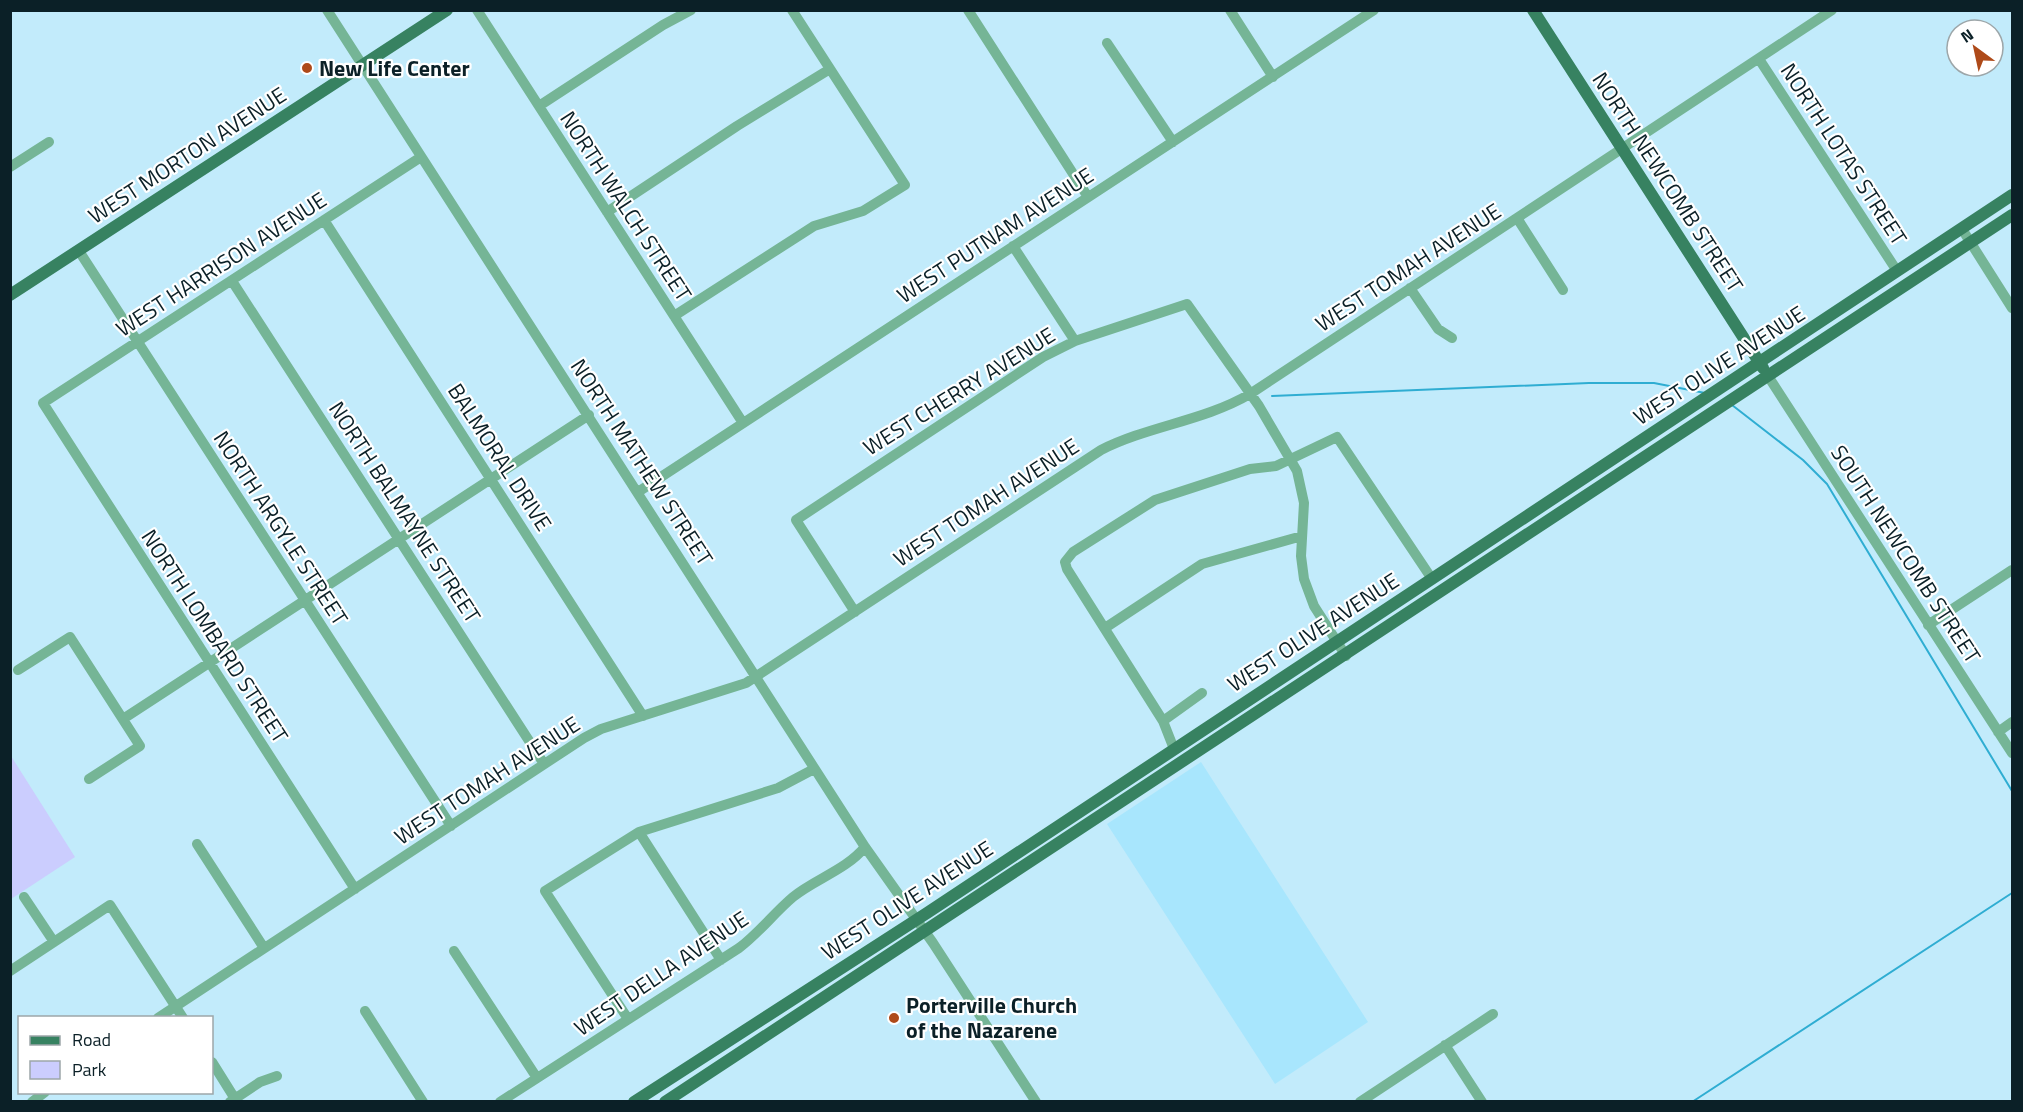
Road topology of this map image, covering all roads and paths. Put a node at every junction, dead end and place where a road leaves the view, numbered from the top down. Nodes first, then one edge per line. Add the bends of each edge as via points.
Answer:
1 (327, 10) edge
2 (447, 10) edge
3 (477, 10) edge
4 (691, 10) edge
5 (792, 10) edge
6 (968, 10) edge
7 (1230, 10) edge
8 (1374, 10) edge
9 (1533, 10) edge
10 (1832, 10) edge
11 (1107, 43) dead end
12 (1759, 59) junction
13 (362, 66) junction
14 (830, 69) junction
15 (1273, 77) junction
16 (538, 106) junction
17 (49, 142) dead end
18 (1173, 142) junction
19 (1622, 149) junction
20 (421, 157) junction
21 (10, 167) edge
22 (2013, 195) edge
23 (1088, 197) junction
24 (607, 212) junction
25 (2013, 215) edge
26 (1517, 218) junction
27 (324, 220) junction
28 (1962, 229) junction
29 (1970, 243) junction
30 (1013, 246) junction
31 (79, 251) junction
32 (1897, 272) junction
33 (232, 281) junction
34 (1410, 288) junction
35 (1563, 290) dead end
36 (10, 295) edge
37 (2013, 308) edge
38 (674, 316) junction
39 (1452, 338) dead end
40 (1075, 341) junction
41 (137, 342) junction
42 (1759, 363) junction
43 (1768, 376) junction
44 (1250, 394) junction
45 (43, 404) joint
46 (589, 415) junction
47 (743, 423) junction
48 (1292, 460) junction
49 (491, 479) junction
50 (638, 492) junction
51 (1302, 537) junction
52 (399, 538) junction
53 (2013, 570) edge
54 (1432, 579) junction
55 (304, 600) junction
56 (855, 612) junction
57 (1928, 625) junction
58 (1105, 628) junction
59 (1336, 642) junction
60 (1346, 656) junction
61 (210, 662) junction
62 (18, 670) dead end
63 (757, 677) junction
64 (1202, 693) dead end
65 (643, 716) junction
66 (123, 719) junction
67 (1162, 721) junction
68 (2013, 722) edge
69 (1998, 732) junction
70 (1174, 749) junction
71 (2013, 753) edge
72 (544, 764) junction
73 (814, 769) junction
74 (89, 779) dead end
75 (451, 826) junction
76 (639, 832) junction
77 (197, 844) dead end
78 (865, 847) junction
79 (355, 889) junction
80 (24, 897) dead end
81 (916, 920) junction
82 (926, 933) junction
83 (54, 942) junction
84 (264, 948) junction
85 (454, 951) dead end
86 (721, 960) junction
87 (10, 971) edge
88 (175, 1006) junction
89 (365, 1011) dead end
90 (1493, 1014) dead end
91 (160, 1016) edge
92 (182, 1016) edge
93 (628, 1019) junction
94 (1445, 1045) junction
95 (213, 1064) edge
96 (278, 1076) dead end
97 (537, 1078) junction
98 (234, 1100) edge
99 (423, 1101) edge
100 (500, 1101) edge
101 (634, 1101) edge
102 (665, 1101) edge
103 (1036, 1101) edge
104 (1360, 1101) edge
105 (1482, 1101) edge

1 - 13 street, NORTH MATHEW STREET
2 - 13 main road, WEST MORTON AVENUE
3 - 16 street, NORTH WALCH STREET
4 - 16 street
5 - 14 street
6 - 23 street
7 - 15 street
8 - 15 street, WEST PUTNAM AVENUE
9 - 19 main road, NORTH NEWCOMB STREET
10 - 12 street, WEST TOMAH AVENUE
11 - 18 street
12 - 19 street, WEST TOMAH AVENUE
12 - 32 street, NORTH LOTAS STREET
13 - 20 street, NORTH MATHEW STREET
13 - 31 main road, WEST MORTON AVENUE
14 - 24 street
14 - 38 street via 905,185 862,211 814,226
15 - 18 street, WEST PUTNAM AVENUE
16 - 24 street, NORTH WALCH STREET
17 - 21 street
18 - 23 street, WEST PUTNAM AVENUE
19 - 26 street, WEST TOMAH AVENUE
19 - 42 main road, NORTH NEWCOMB STREET
20 - 27 street, WEST HARRISON AVENUE
20 - 46 street, NORTH MATHEW STREET
22 - 28 main road, WEST OLIVE AVENUE
23 - 30 street, WEST PUTNAM AVENUE
24 - 38 street, NORTH WALCH STREET
25 - 29 main road, WEST OLIVE AVENUE
26 - 34 street, WEST TOMAH AVENUE
26 - 35 street
27 - 33 street, WEST HARRISON AVENUE
27 - 49 street, BALMORAL DRIVE
28 - 29 street
28 - 32 main road, WEST OLIVE AVENUE
29 - 37 street
29 - 43 main road, WEST OLIVE AVENUE
30 - 40 street
30 - 47 street, WEST PUTNAM AVENUE
31 - 36 main road, WEST MORTON AVENUE
31 - 41 street, NORTH ARGYLE STREET
32 - 42 main road, WEST OLIVE AVENUE
33 - 41 street, WEST HARRISON AVENUE
33 - 52 street, NORTH BALMAYNE STREET
34 - 39 street via 1438,329
34 - 44 street, WEST TOMAH AVENUE
38 - 47 street, NORTH WALCH STREET
40 - 44 street, WEST CHERRY AVENUE via 1187,304
40 - 56 street, WEST CHERRY AVENUE via 1028,366 796,520
41 - 45 street, WEST HARRISON AVENUE
41 - 55 street, NORTH ARGYLE STREET
42 - 43 main road, NORTH NEWCOMB STREET
42 - 54 main road, WEST OLIVE AVENUE
43 - 57 street, SOUTH NEWCOMB STREET
43 - 60 main road, WEST OLIVE AVENUE
44 - 48 street
44 - 56 street, WEST TOMAH AVENUE via 1218,410 1131,436 1101,450
45 - 61 street, NORTH LOMBARD STREET
46 - 49 street
46 - 50 street, NORTH MATHEW STREET
47 - 50 street, WEST PUTNAM AVENUE
48 - 51 street via 1304,495
48 - 54 street via 1337,437
48 - 58 street via 1250,469 1155,500 1073,552 1065,562 1067,569
49 - 52 street
49 - 65 street, BALMORAL DRIVE
50 - 63 street, NORTH MATHEW STREET
51 - 58 street via 1202,564
51 - 59 street via 1307,590
52 - 55 street
52 - 72 street, NORTH BALMAYNE STREET
53 - 57 street
54 - 59 main road, WEST OLIVE AVENUE
55 - 61 street
55 - 75 street, NORTH ARGYLE STREET
56 - 63 street, WEST TOMAH AVENUE
57 - 69 street, SOUTH NEWCOMB STREET
58 - 67 street
59 - 60 street
59 - 70 main road, WEST OLIVE AVENUE
60 - 82 main road, WEST OLIVE AVENUE
61 - 66 street
61 - 79 street, NORTH LOMBARD STREET
62 - 66 street via 70,637
63 - 65 street, WEST TOMAH AVENUE via 726,692
63 - 73 street, NORTH MATHEW STREET
64 - 67 street
65 - 72 street, WEST TOMAH AVENUE via 593,733
66 - 74 street via 140,746
67 - 70 street
68 - 69 street
69 - 71 street, SOUTH NEWCOMB STREET
70 - 81 main road, WEST OLIVE AVENUE
72 - 75 street, WEST TOMAH AVENUE
73 - 76 street via 778,788
73 - 78 street, NORTH MATHEW STREET
75 - 79 street, WEST TOMAH AVENUE
76 - 86 street
76 - 93 street via 545,891
77 - 84 street
78 - 81 street, NORTH MATHEW STREET
78 - 86 street, WEST DELLA AVENUE via 853,860 794,896 751,939
79 - 84 street, WEST TOMAH AVENUE
80 - 83 street
81 - 82 street, NORTH MATHEW STREET
81 - 101 main road, WEST OLIVE AVENUE
82 - 102 main road, WEST OLIVE AVENUE
82 - 103 street, NORTH MATHEW STREET
83 - 87 street
83 - 88 street via 110,905
84 - 88 street, WEST TOMAH AVENUE
85 - 97 street
86 - 93 street, WEST DELLA AVENUE
88 - 91 street, WEST TOMAH AVENUE
88 - 92 street
89 - 99 street
90 - 94 street
93 - 97 street, WEST DELLA AVENUE
94 - 104 street
94 - 105 street
95 - 98 street
96 - 98 street via 260,1082
97 - 100 street, WEST DELLA AVENUE

